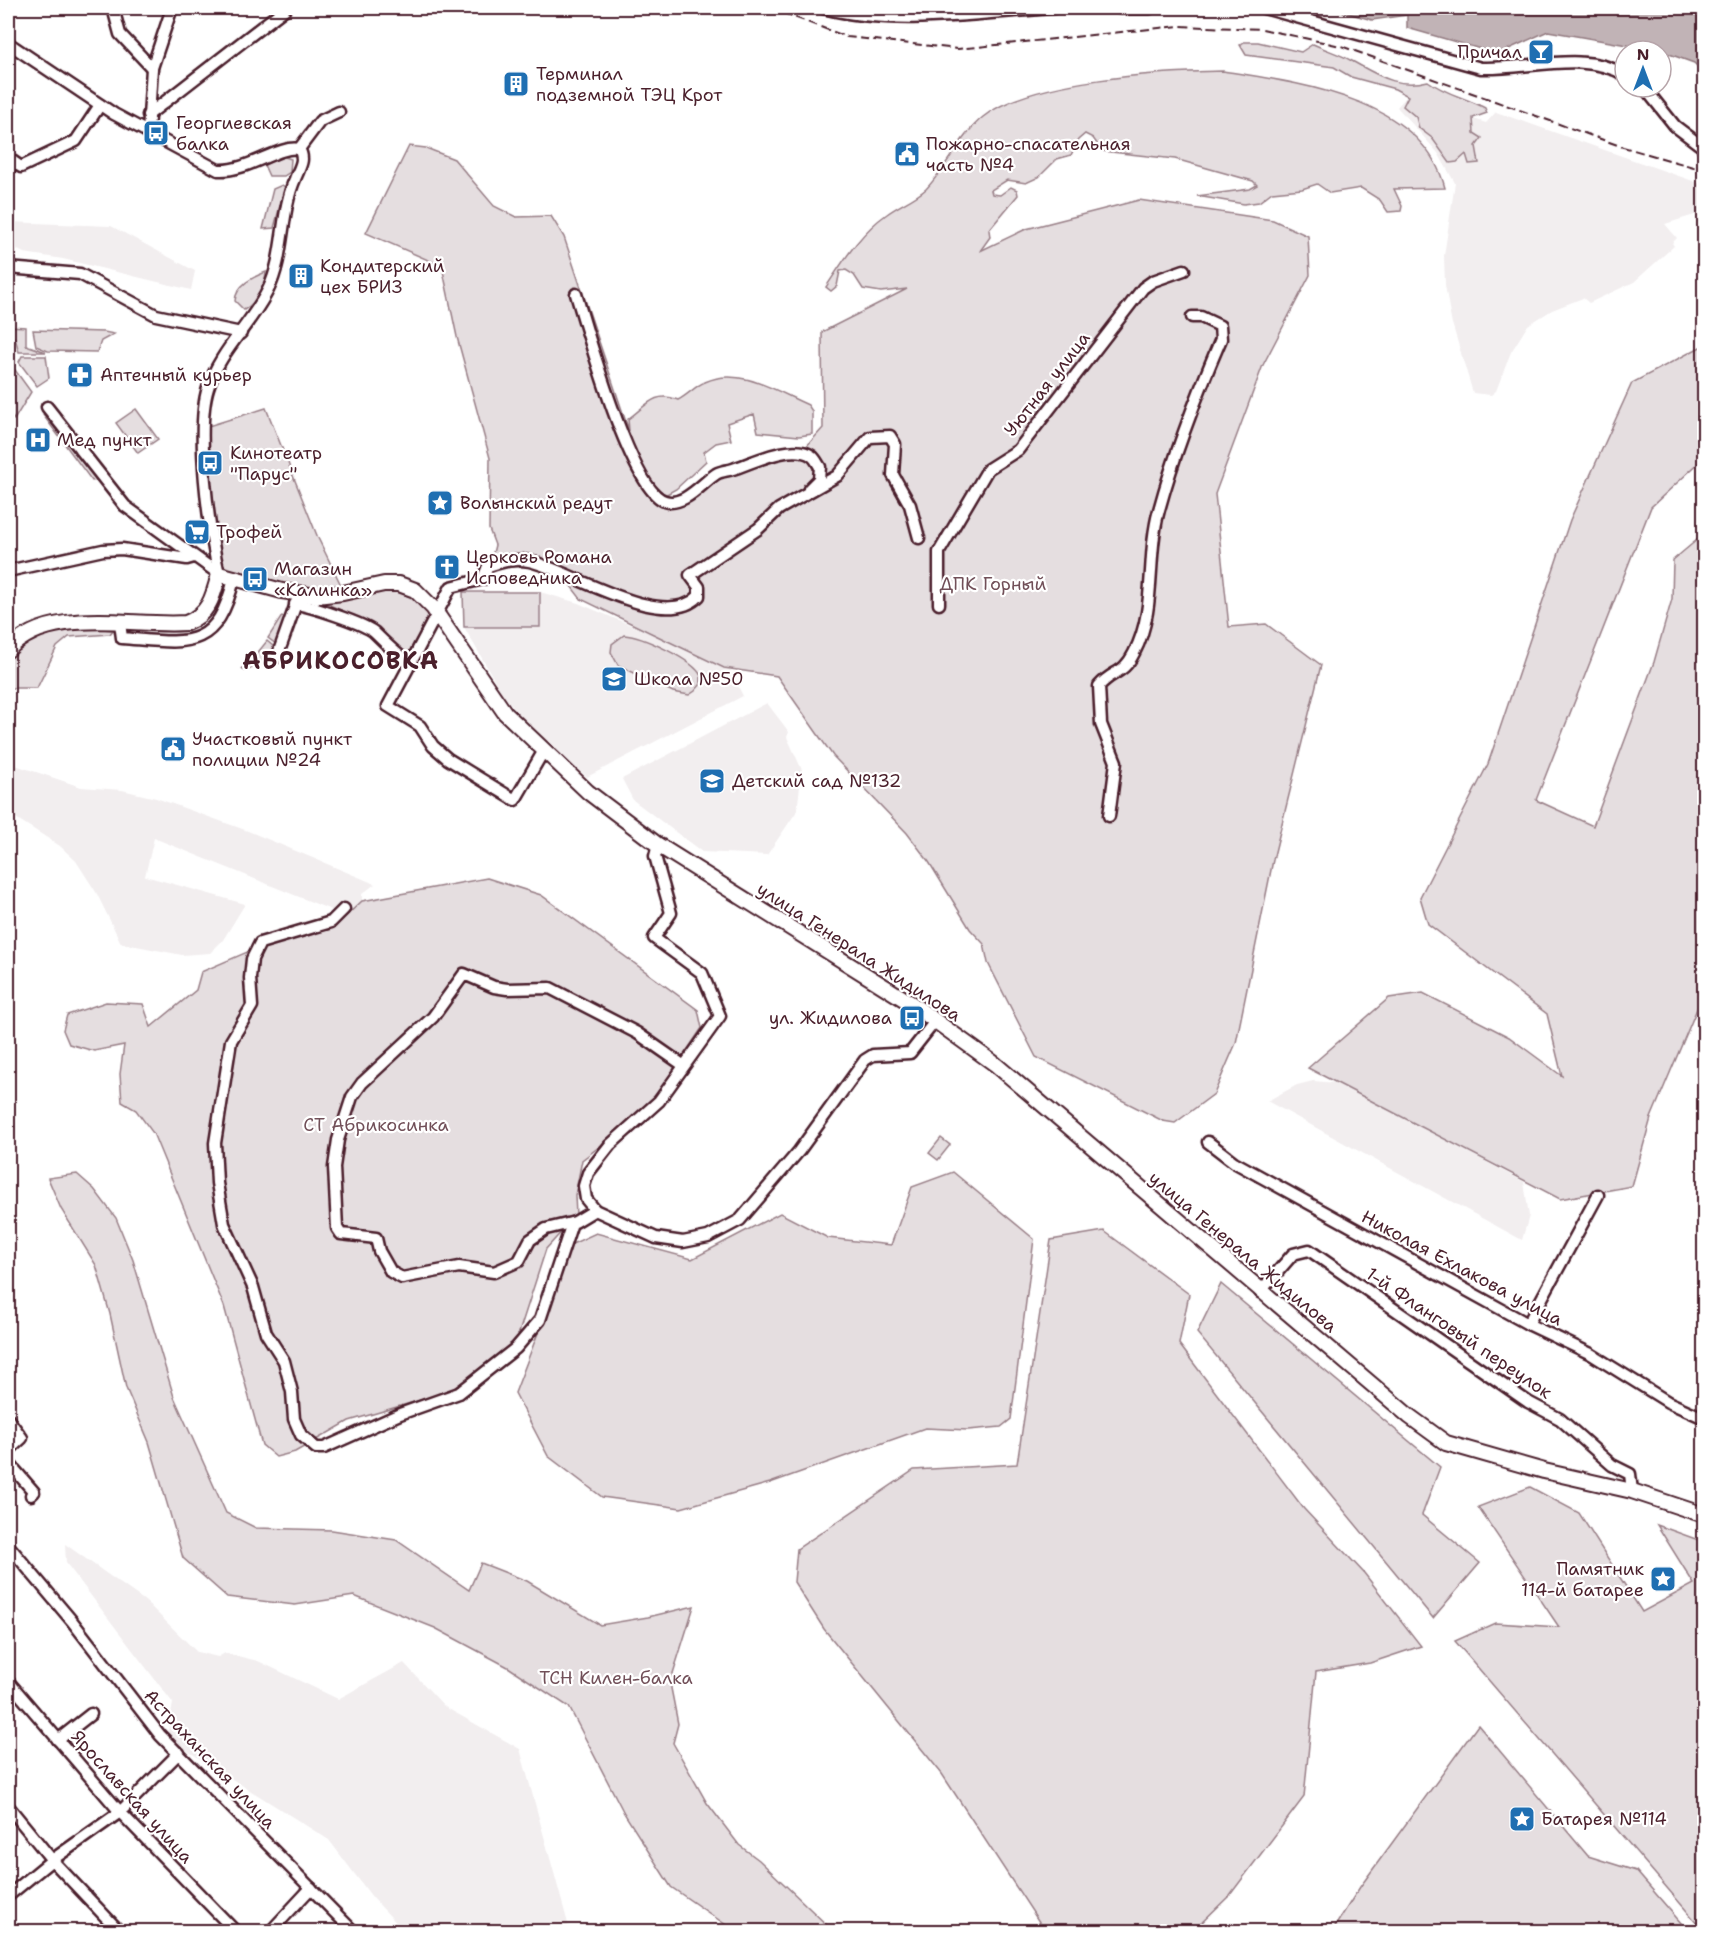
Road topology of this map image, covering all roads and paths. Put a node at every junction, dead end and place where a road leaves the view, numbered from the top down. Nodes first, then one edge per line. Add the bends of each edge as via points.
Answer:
1 (113, 8) edge
2 (172, 8) edge
3 (286, 8) edge
4 (823, 8) edge
5 (1053, 8) edge
6 (1119, 8) edge
7 (1150, 8) edge
8 (1264, 8) edge
9 (8, 43) edge
10 (152, 68) junction
11 (1613, 71) edge
12 (1654, 99) edge
13 (100, 105) junction
14 (339, 112) dead end
15 (148, 115) junction
16 (148, 132) junction
17 (1704, 148) edge
18 (299, 149) junction
19 (8, 158) edge
20 (8, 268) edge
21 (1184, 270) dead end
22 (576, 294) dead end
23 (1192, 317) dead end
24 (241, 333) junction
25 (47, 407) dead end
26 (805, 494) junction
27 (919, 538) dead end
28 (194, 557) junction
29 (8, 571) edge
30 (219, 574) junction
31 (234, 579) junction
32 (298, 599) junction
33 (939, 604) dead end
34 (437, 613) junction
35 (120, 623) junction
36 (8, 650) edge
37 (277, 657) dead end
38 (410, 664) junction
39 (543, 752) junction
40 (1109, 816) dead end
41 (658, 845) junction
42 (344, 909) dead end
43 (936, 1020) junction
44 (683, 1065) junction
45 (1208, 1142) dead end
46 (1599, 1195) dead end
47 (595, 1210) junction
48 (572, 1223) junction
49 (1260, 1292) junction
50 (1528, 1324) junction
51 (1704, 1418) edge
52 (8, 1419) edge
53 (8, 1451) edge
54 (8, 1462) edge
55 (1632, 1491) junction
56 (31, 1495) dead end
57 (1704, 1515) edge
58 (8, 1545) edge
59 (8, 1681) edge
60 (91, 1714) dead end
61 (58, 1740) junction
62 (179, 1753) junction
63 (8, 1806) edge
64 (120, 1812) junction
65 (52, 1860) junction
66 (311, 1888) junction
67 (8, 1896) edge
68 (120, 1932) edge
69 (236, 1932) edge
70 (270, 1932) edge
71 (354, 1932) edge

1 - 10 street via 120,34
2 - 10 street
3 - 15 street
4 - 5 street via 907,17
6 - 7 street
8 - 11 street via 1481,68 1591,64
9 - 13 street
10 - 15 street
12 - 17 street via 1675,126
13 - 16 street
13 - 19 street via 76,141 21,167
14 - 18 street via 320,121
15 - 16 street
16 - 18 street via 218,171 234,171 285,150
18 - 24 street via 303,159 294,180 269,289
20 - 24 street via 80,274 156,315
21 - 33 street, Уютная улица via 1143,288 1018,450 988,469 939,552
22 - 26 street via 622,434 642,477 657,496 673,502 718,472 773,454 800,452 812,456 820,467 819,479
23 - 40 street via 1220,326 1221,339 1176,447 1151,546 1146,616 1140,639 1125,669 1099,686 1101,724 1116,762
24 - 30 street via 209,386 203,412 209,522
25 - 28 street via 125,506
26 - 27 street via 837,476 870,437 890,436 895,444 895,483 910,505
26 - 34 street via 690,576 699,587 699,596 693,602 643,605 550,568 513,560 488,567 483,579 451,587
28 - 29 street via 187,560 122,549 103,550
28 - 30 street
30 - 31 main road, улица Генерала Жидилова
30 - 35 main road via 207,610 198,618 173,624
31 - 32 main road, улица Генерала Жидилова
31 - 35 street via 220,618 198,639 171,642 122,638
32 - 34 main road, улица Генерала Жидилова via 384,584 399,585 415,590
32 - 37 street
32 - 38 street via 374,632
34 - 38 street
34 - 39 main road, улица Генерала Жидилова via 505,713
35 - 36 main road via 59,623 36,629
38 - 39 street via 388,706 420,726 433,746 448,759 515,800
39 - 41 main road, улица Генерала Жидилова
41 - 43 main road, улица Генерала Жидилова
41 - 44 street via 655,856 671,913 654,938 702,973 720,1016
42 - 48 street via 331,922 260,943 252,958 252,1006 231,1041 215,1143 224,1224 253,1287 266,1333 284,1361 294,1419 301,1435 316,1448 324,1448 459,1393 516,1348 540,1320
43 - 47 street via 910,1053 873,1055 865,1060 799,1151 740,1220 708,1237 683,1242 656,1238
43 - 49 main road, улица Генерала Жидилова via 995,1064
44 - 47 street via 659,1101 627,1127 588,1173 586,1199
44 - 48 street via 637,1033 550,987 507,989 464,974 433,1017 352,1097 334,1167 337,1228 341,1234 376,1238 379,1251 396,1276 408,1278 459,1267 494,1272 519,1261 530,1240 546,1229
45 - 50 street, Николая Ехлакова улица via 1234,1162
46 - 50 street
47 - 48 street
49 - 55 main road, улица Генерала Жидилова via 1446,1443
49 - 55 street, 1-й Фланговый переулок via 1293,1254 1309,1250 1528,1402 1560,1419 1612,1465 1630,1474
50 - 51 street, Николая Ехлакова улица via 1591,1354 1668,1402
52 - 53 street via 22,1438
54 - 56 street via 34,1492
55 - 57 main road, улица Генерала Жидилова
58 - 62 street, Астраханская улица via 72,1620 136,1707
59 - 61 street, Ярославская улица
60 - 61 street
61 - 64 street, Ярославская улица
62 - 64 street
62 - 66 street, Астраханская улица
63 - 65 street
64 - 65 street
64 - 69 street, Ярославская улица
65 - 67 street
65 - 68 street
66 - 70 street
66 - 71 street, Астраханская улица

